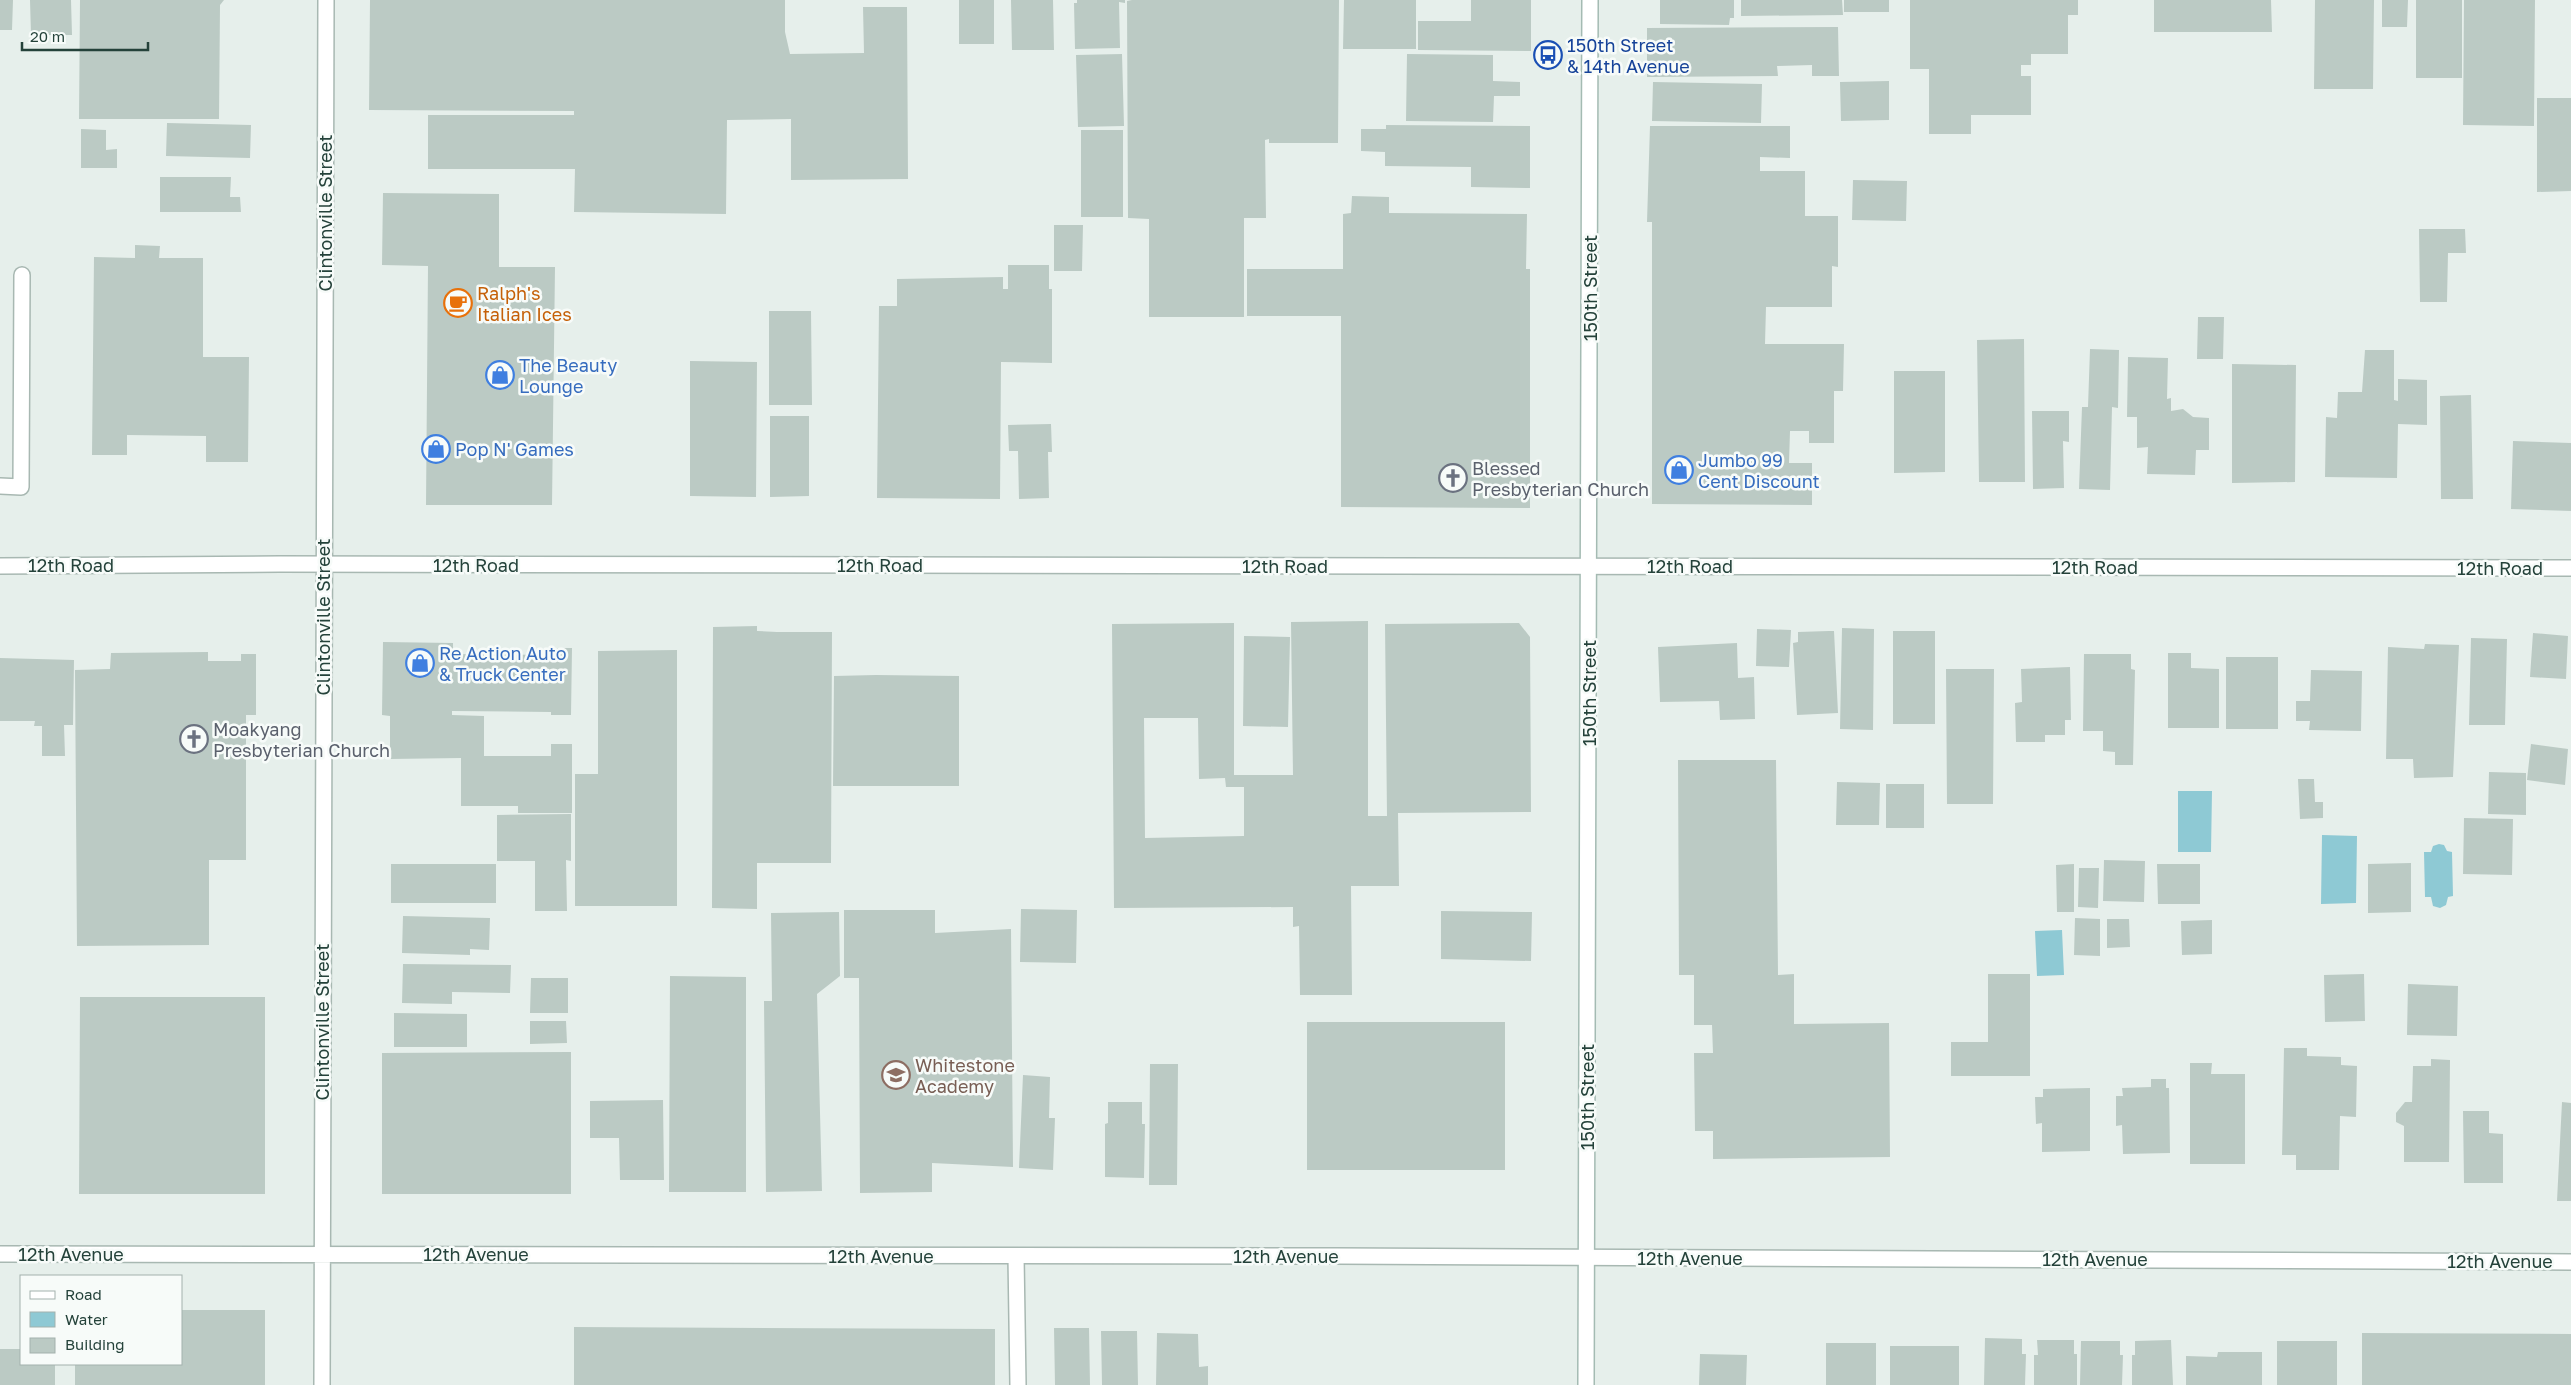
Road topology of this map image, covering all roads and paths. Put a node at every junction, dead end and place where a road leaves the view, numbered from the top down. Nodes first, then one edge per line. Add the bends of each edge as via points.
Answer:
1 (326, 0) edge
2 (1590, 0) edge
3 (22, 275) dead end
4 (0, 486) edge
5 (323, 564) junction
6 (0, 566) edge
7 (1590, 566) junction
8 (2571, 568) edge
9 (0, 1254) edge
10 (322, 1254) junction
11 (1016, 1256) junction
12 (1587, 1257) junction
13 (2571, 1262) edge
14 (322, 1385) edge
15 (1018, 1385) edge
16 (1586, 1385) edge

1 - 5 street, Clintonville Street
2 - 7 street, 150th Street
3 - 4 street via 22,487
5 - 6 street, 12th Road
5 - 7 street, 12th Road
5 - 10 street, Clintonville Street
7 - 8 street, 12th Road
7 - 12 street, 150th Street
9 - 10 street, 12th Avenue
10 - 11 street, 12th Avenue
10 - 14 street, Clintonville Street
11 - 12 street, 12th Avenue
11 - 15 street
12 - 13 street, 12th Avenue
12 - 16 street, 150th Street

